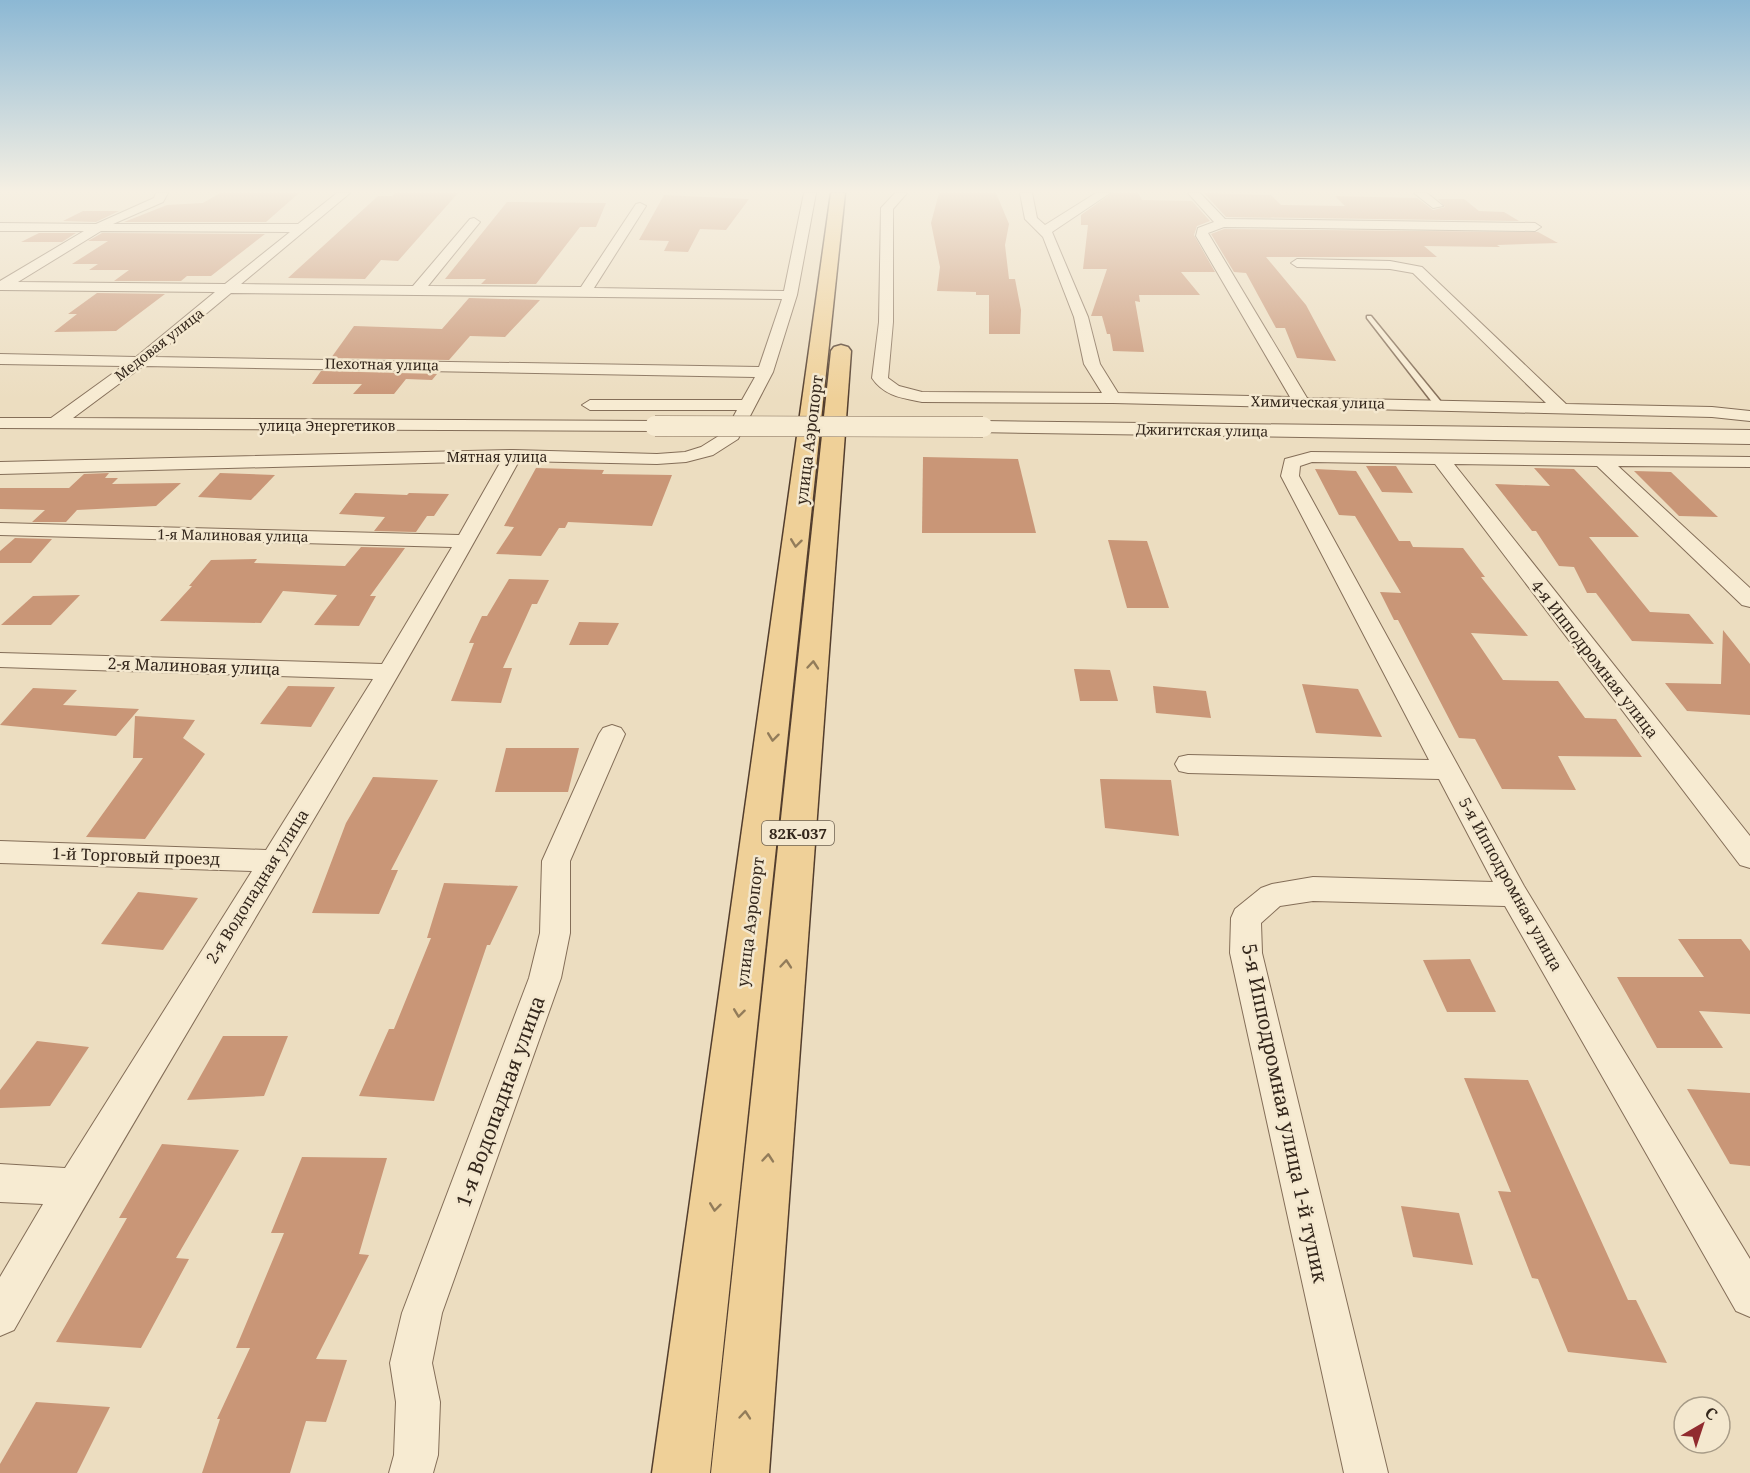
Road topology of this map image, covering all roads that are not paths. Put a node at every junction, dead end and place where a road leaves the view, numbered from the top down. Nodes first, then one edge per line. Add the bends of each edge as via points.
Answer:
1 (42, 262) edge
2 (259, 262) edge
3 (441, 262) edge
4 (604, 262) edge
5 (796, 262) edge
6 (830, 262) edge
7 (850, 262) edge
8 (886, 262) edge
9 (1059, 262) edge
10 (1217, 262) edge
11 (1298, 263) dead end
12 (1, 286) edge
13 (417, 290) junction
14 (586, 290) junction
15 (225, 291) junction
16 (789, 295) junction
17 (1369, 317) dead end
18 (0, 359) edge
19 (141, 360) junction
20 (765, 372) junction
21 (1113, 398) junction
22 (1301, 402) junction
23 (590, 405) dead end
24 (747, 405) junction
25 (1439, 405) junction
26 (77, 406) junction
27 (1561, 408) junction
28 (369, 409) dead end
29 (1750, 416) edge
30 (0, 423) edge
31 (55, 423) junction
32 (655, 426) joint
33 (1750, 437) edge
34 (513, 455) junction
35 (1600, 459) junction
36 (1441, 460) junction
37 (1750, 462) edge
38 (0, 468) edge
39 (0, 530) edge
40 (466, 541) junction
41 (1750, 600) edge
42 (0, 660) edge
43 (389, 672) junction
44 (612, 734) dead end
45 (1188, 764) dead end
46 (1446, 770) junction
47 (1740, 832) edge
48 (0, 852) edge
49 (1750, 857) edge
50 (272, 861) junction
51 (1514, 894) junction
52 (0, 1183) edge
53 (73, 1187) junction
54 (1750, 1297) edge
55 (0, 1316) edge
56 (411, 1473) edge
57 (681, 1473) edge
58 (740, 1473) edge
59 (1366, 1473) edge

1 - 12 street
2 - 15 street, Медовая улица
3 - 13 street
4 - 14 street
5 - 16 street, Мятная улица
6 -> 57 main road, улица Аэропорт
58 -> 7 main road, улица Аэропорт / 82К-037
8 - 21 street, Химическая улица via 886,322 880,378 885,386 898,393 922,397
9 - 21 street via 1081,317 1092,363
10 - 22 street
11 - 27 street via 1390,265 1417,270
12 - 15 street
13 - 14 street
13 - 15 street
14 - 16 street
15 - 19 street, Медовая улица
16 - 20 street, Мятная улица
17 - 25 lane
18 - 19 street, Пехотная улица
19 - 20 street, Пехотная улица
19 - 26 street, Медовая улица
20 - 24 street, Мятная улица
21 - 22 street, Химическая улица
22 - 25 street, Химическая улица
23 - 24 street
24 - 34 street, Мятная улица via 732,435 707,451 686,457
25 - 27 street, Химическая улица
26 - 28 street
26 - 31 street, Медовая улица
27 - 29 street, Химическая улица
30 - 31 street, улица Энергетиков
31 - 32 street, улица Энергетиков
32 - 33 street, Джигитская улица, bridge
34 - 38 street, Мятная улица
34 - 40 street, 2-я Водопадная улица
35 - 36 street
35 - 37 street
35 - 41 street
36 - 46 street, 5-я Ипподромная улица via 1311,457 1291,463 1290,476
36 - 47 street, 4-я Ипподромная улица
39 - 40 street, 1-я Малиновая улица
40 - 43 street, 2-я Водопадная улица
42 - 43 street, 2-я Малиновая улица
43 - 50 street, 2-я Водопадная улица
44 - 56 street, 1-я Водопадная улица via 556,861 555,933 545,978 422,1313 411,1363 417,1402 417,1455
45 - 46 street
46 - 51 street, 5-я Ипподромная улица
47 - 49 street, 4-я Ипподромная улица
48 - 50 street, 1-й Торговый проезд
50 - 53 street, 2-я Водопадная улица
51 - 54 street, 5-я Ипподромная улица
51 - 59 street, 5-я Ипподромная улица 1-й тупик via 1313,889 1272,896 1246,918 1246,953
52 - 53 street
53 - 55 street, 2-я Водопадная улица

